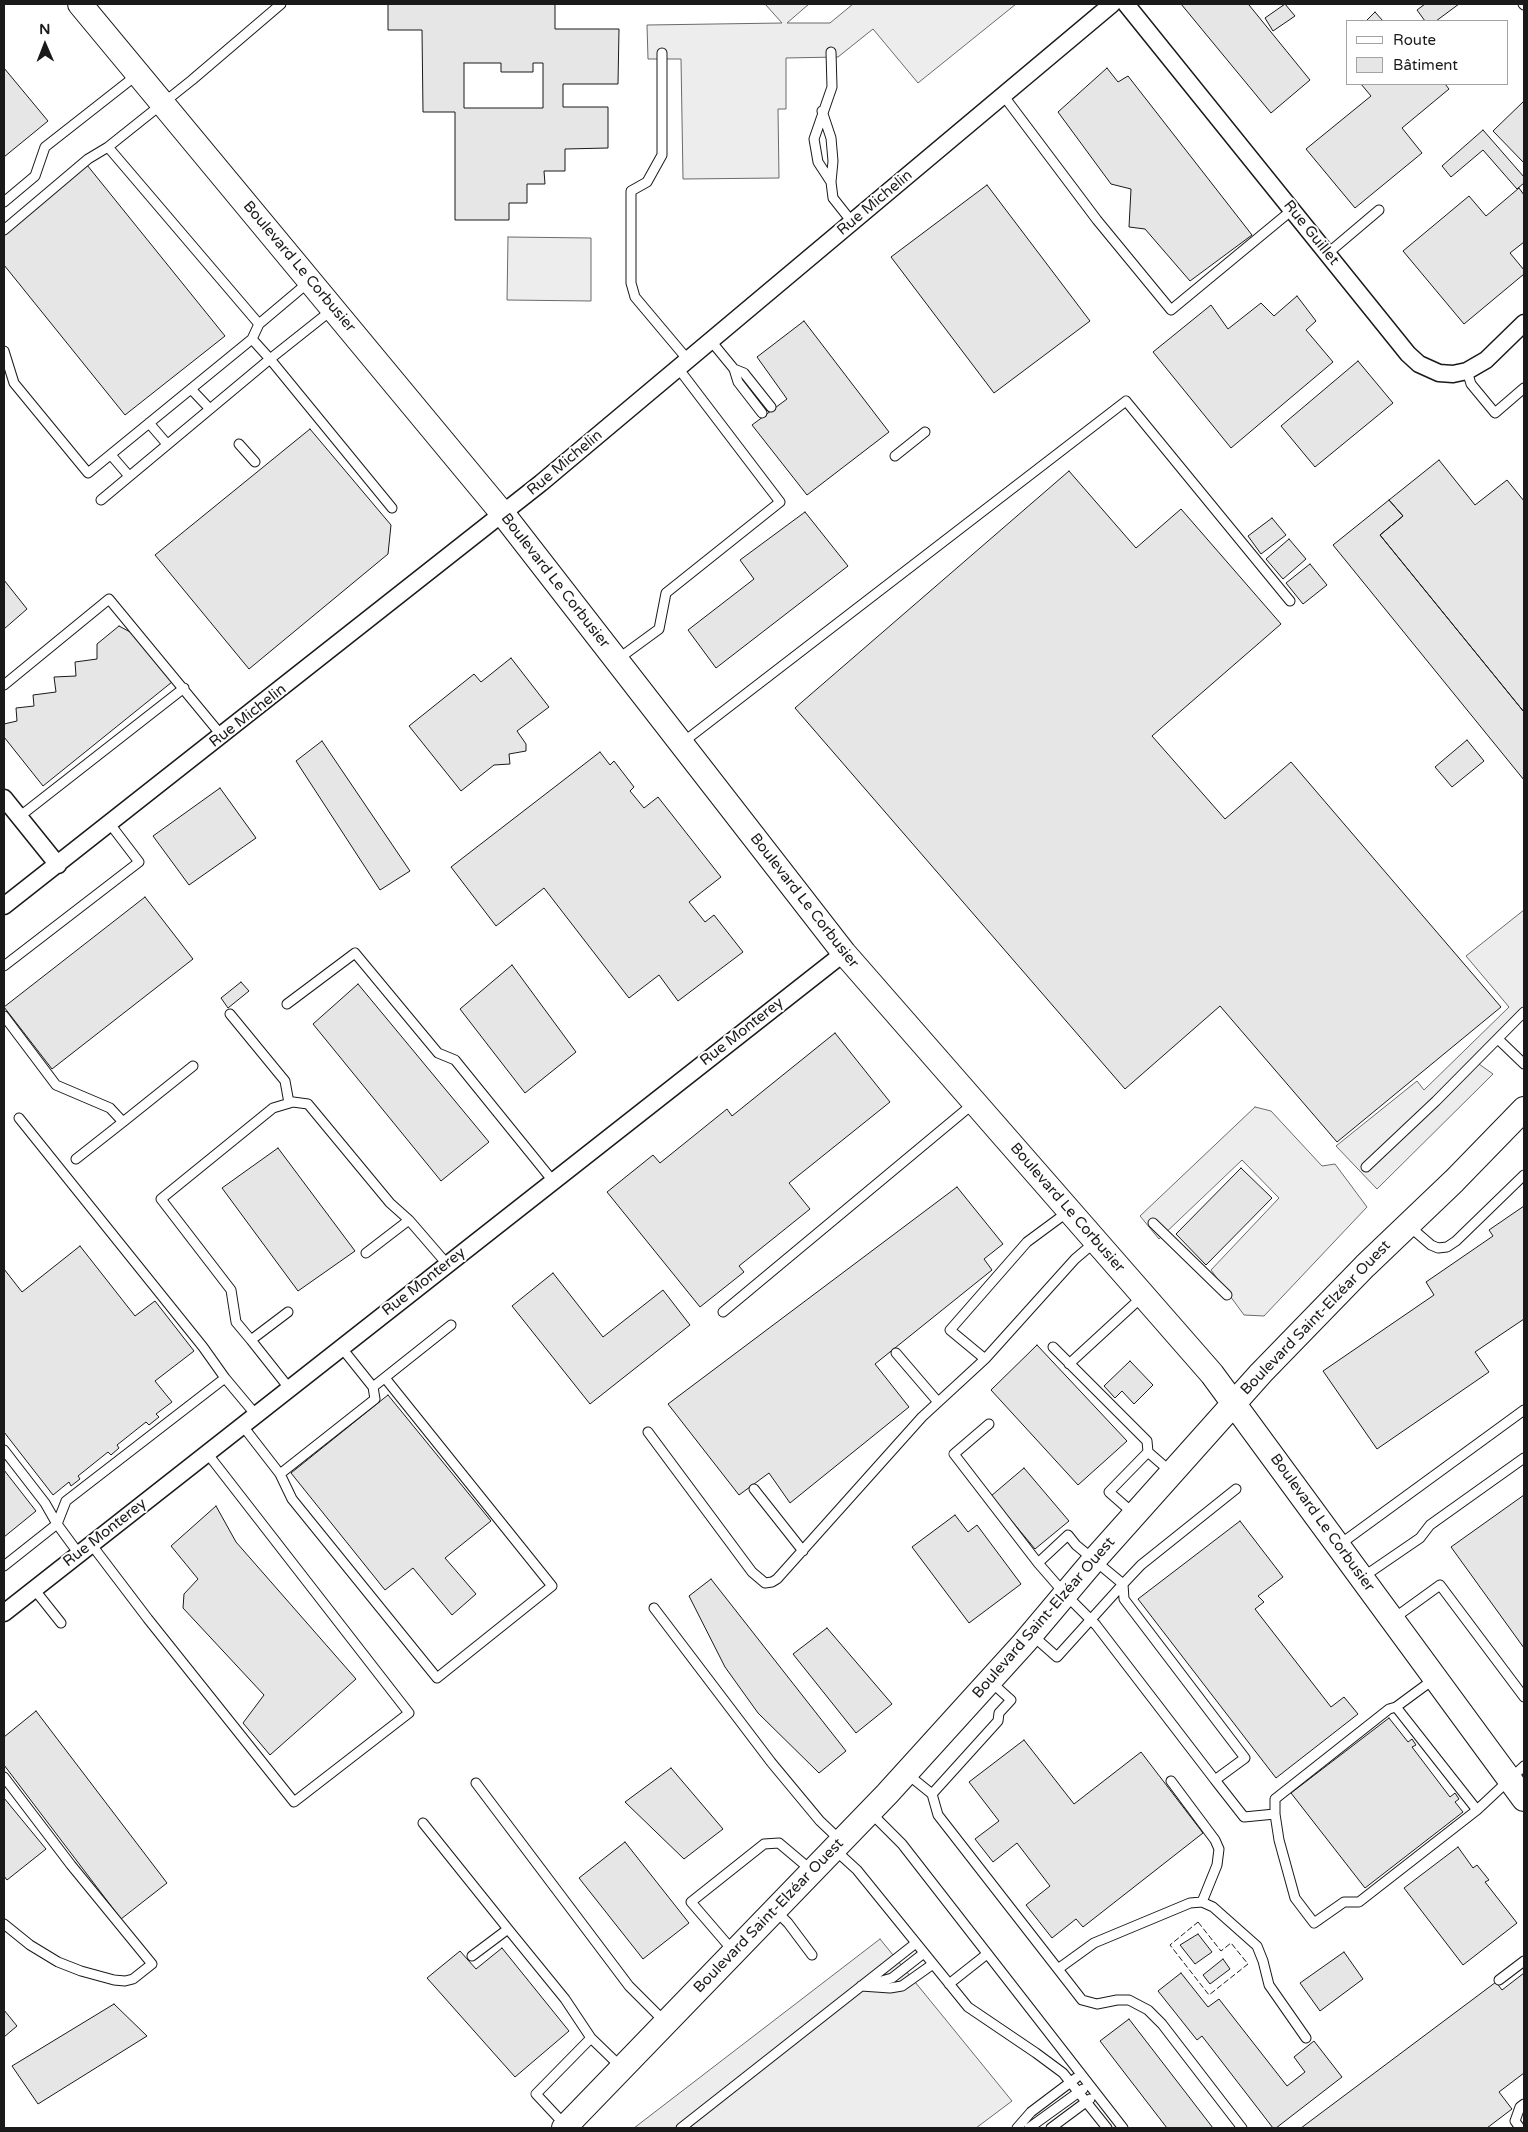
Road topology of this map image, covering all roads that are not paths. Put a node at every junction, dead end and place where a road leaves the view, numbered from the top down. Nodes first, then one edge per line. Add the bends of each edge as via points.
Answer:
1 (80, 4) edge
2 (281, 4) edge
3 (1112, 4) edge
4 (1126, 4) edge
5 (831, 52) dead end
6 (662, 53) dead end
7 (138, 74) junction
8 (1003, 96) junction
9 (163, 103) junction
10 (822, 111) junction
11 (108, 147) junction
12 (831, 182) junction
13 (4, 202) edge
14 (1292, 210) junction
15 (1380, 210) dead end
16 (852, 222) junction
17 (4, 230) edge
18 (1327, 254) junction
19 (310, 281) junction
20 (334, 309) junction
21 (1524, 323) edge
22 (259, 324) junction
23 (252, 339) junction
24 (710, 341) junction
25 (4, 351) edge
26 (270, 359) junction
27 (683, 364) junction
28 (734, 369) junction
29 (1467, 371) junction
30 (1524, 388) edge
31 (192, 389) junction
32 (771, 407) dead end
33 (209, 408) junction
34 (762, 413) dead end
35 (149, 423) junction
36 (925, 432) dead end
37 (167, 444) junction
38 (238, 444) dead end
39 (111, 455) junction
40 (895, 456) dead end
41 (255, 462) dead end
42 (129, 476) junction
43 (101, 500) dead end
44 (392, 508) dead end
45 (503, 514) junction
46 (1290, 601) dead end
47 (616, 661) junction
48 (4, 685) edge
49 (184, 688) junction
50 (222, 736) junction
51 (680, 744) junction
52 (4, 798) edge
53 (19, 817) junction
54 (110, 824) junction
55 (58, 865) junction
56 (4, 906) edge
57 (844, 953) junction
58 (4, 966) edge
59 (287, 1004) dead end
60 (1524, 1012) edge
61 (230, 1014) dead end
62 (4, 1016) edge
63 (1498, 1039) junction
64 (1524, 1064) edge
65 (193, 1066) dead end
66 (289, 1103) junction
67 (974, 1103) junction
68 (1524, 1109) edge
69 (19, 1118) dead end
70 (123, 1122) junction
71 (76, 1159) dead end
72 (1366, 1167) dead end
73 (1524, 1174) edge
74 (553, 1181) junction
75 (1069, 1211) junction
76 (409, 1220) junction
77 (1153, 1223) dead end
78 (1408, 1224) junction
79 (1096, 1241) junction
80 (366, 1253) dead end
81 (447, 1264) junction
82 (1227, 1295) dead end
83 (1143, 1296) junction
84 (288, 1312) dead end
85 (723, 1312) dead end
86 (450, 1326) dead end
87 (250, 1340) junction
88 (341, 1347) junction
89 (1052, 1347) dead end
90 (896, 1353) dead end
91 (985, 1360) junction
92 (1069, 1364) junction
93 (225, 1378) junction
94 (385, 1378) junction
95 (373, 1387) junction
96 (289, 1388) junction
97 (938, 1402) junction
98 (1234, 1403) junction
99 (1524, 1410) edge
100 (256, 1415) junction
101 (989, 1424) dead end
102 (242, 1425) junction
103 (648, 1432) dead end
104 (4, 1450) edge
105 (1148, 1452) junction
106 (207, 1453) junction
107 (1524, 1458) edge
108 (1172, 1473) junction
109 (280, 1474) junction
110 (754, 1489) dead end
111 (1236, 1489) dead end
112 (1135, 1514) junction
113 (57, 1524) junction
114 (1339, 1545) junction
115 (85, 1549) junction
116 (802, 1551) junction
117 (1094, 1560) junction
118 (1038, 1563) junction
119 (4, 1566) edge
120 (1362, 1577) junction
121 (1123, 1584) junction
122 (34, 1589) junction
123 (1065, 1594) junction
124 (654, 1608) dead end
125 (4, 1613) edge
126 (1091, 1619) junction
127 (1393, 1619) junction
128 (61, 1623) dead end
129 (1030, 1634) junction
130 (1436, 1678) junction
131 (990, 1680) junction
132 (1524, 1697) edge
133 (1396, 1707) junction
134 (906, 1772) junction
135 (1517, 1773) edge
136 (4, 1778) edge
137 (1215, 1780) junction
138 (1170, 1781) dead end
139 (476, 1783) dead end
140 (932, 1794) junction
141 (1524, 1799) edge
142 (1477, 1810) junction
143 (870, 1812) junction
144 (1275, 1814) junction
145 (423, 1823) dead end
146 (838, 1845) junction
147 (812, 1872) junction
148 (1202, 1902) junction
149 (775, 1910) junction
150 (4, 1924) edge
151 (508, 1929) junction
152 (916, 1943) junction
153 (734, 1952) junction
154 (924, 1953) junction
155 (812, 1954) dead end
156 (988, 1954) junction
157 (472, 1956) dead end
158 (1524, 1961) edge
159 (933, 1964) junction
160 (1058, 1969) junction
161 (1499, 1980) dead end
162 (949, 1984) junction
163 (862, 1986) junction
164 (666, 2022) junction
165 (591, 2038) junction
166 (1306, 2038) dead end
167 (622, 2068) junction
168 (1081, 2074) junction
169 (1071, 2082) junction
170 (1089, 2084) junction
171 (1079, 2092) junction
172 (1096, 2094) junction
173 (1086, 2102) junction
174 (1524, 2104) edge
175 (1518, 2125) edge
176 (565, 2127) edge
177 (681, 2128) edge
178 (1017, 2128) edge
179 (1028, 2128) edge
180 (1050, 2128) edge
181 (1107, 2128) edge
182 (1123, 2128) edge
183 (1242, 2128) edge

1 - 7 street, Boulevard Le Corbusier
2 - 9 lane
3 - 8 street, Rue Michelin
4 - 14 street, Rue Guillet
5 - 10 lane via 832,87
6 - 27 lane via 662,155 647,182 631,191 631,283 635,297
7 - 9 street, Boulevard Le Corbusier
7 - 13 lane via 45,148 34,176
8 - 14 lane via 1097,220 1171,310
8 - 16 street, Rue Michelin
9 - 11 lane
9 - 19 street, Boulevard Le Corbusier
10 - 12 lane via 831,138
10 - 12 lane via 814,139 818,162
11 - 17 lane via 88,159
11 - 22 lane
12 - 16 lane via 835,203
14 - 18 street, Rue Guillet
15 - 18 lane
16 - 24 street, Rue Michelin
18 - 29 street, Rue Guillet via 1419,364 1439,373
19 - 20 street, Boulevard Le Corbusier
19 - 22 lane
20 - 26 lane
20 - 45 street, Boulevard Le Corbusier
21 - 29 street, Rue Guillet via 1486,360
22 - 23 lane
23 - 26 lane
23 - 31 lane
24 - 27 street, Rue Michelin
24 - 28 lane
25 - 39 lane via 14,383 88,473
26 - 33 lane
26 - 44 lane
27 - 45 street, Rue Michelin
27 - 47 lane via 780,502 666,593 660,629
28 - 32 lane via 744,373
28 - 34 lane via 738,382
29 - 30 lane via 1471,384 1495,413
31 - 33 lane
31 - 35 lane
33 - 37 lane
35 - 37 lane
35 - 39 lane
36 - 40 lane
37 - 42 lane
38 - 41 lane
39 - 42 lane
42 - 43 lane
45 - 47 street, Boulevard Le Corbusier
45 - 50 street, Rue Michelin
46 - 51 lane via 1126,401
47 - 51 street, Boulevard Le Corbusier
48 - 49 lane via 109,599
49 - 50 lane
49 - 53 lane
50 - 54 street, Rue Michelin
51 - 57 street, Boulevard Le Corbusier
52 - 53 street
53 - 55 street
54 - 55 street, Rue Michelin
54 - 58 lane via 139,862
55 - 56 street, Rue Michelin
57 - 67 street, Boulevard Le Corbusier
57 - 74 street, Rue Monterey
59 - 74 lane via 355,953 438,1053 455,1060
60 - 63 lane
61 - 66 lane via 285,1081
62 - 70 lane via 56,1085 110,1108
63 - 64 lane
63 - 72 lane
65 - 70 lane
66 - 76 lane via 308,1104 390,1203
66 - 87 lane via 273,1108 161,1199 231,1290 236,1322
67 - 75 street, Boulevard Le Corbusier
67 - 85 lane
68 - 78 street, Boulevard Saint-Elzéar Ouest
69 - 93 lane
70 - 71 lane
73 - 78 lane via 1447,1247 1431,1246
74 - 81 street, Rue Monterey
75 - 79 street, Boulevard Le Corbusier
75 - 91 lane via 1026,1242 950,1330
76 - 80 lane
76 - 81 lane
77 - 82 lane
78 - 98 street, Boulevard Saint-Elzéar Ouest
79 - 83 street, Boulevard Le Corbusier
79 - 91 lane via 1075,1259
81 - 88 street, Rue Monterey
83 - 92 lane
83 - 98 street, Boulevard Le Corbusier
84 - 87 lane
86 - 94 lane
87 - 96 lane
88 - 95 lane
88 - 96 street, Rue Monterey
89 - 92 lane
90 - 97 lane
91 - 97 lane
92 - 105 lane via 1147,1442
93 - 100 lane
93 - 113 lane via 66,1501
94 - 95 lane
94 - 109 lane via 552,1586 437,1678 292,1499
95 - 109 lane via 375,1399
96 - 100 street, Rue Monterey
97 - 116 lane
98 - 108 street, Boulevard Saint-Elzéar Ouest
98 - 114 street, Boulevard Le Corbusier
99 - 114 lane
100 - 102 street, Rue Monterey
101 - 118 lane via 954,1454
102 - 106 street, Rue Monterey
102 - 109 lane
103 - 116 lane via 758,1579 765,1583 777,1579
104 - 113 lane via 45,1502
105 - 108 lane
105 - 112 lane via 1109,1492
106 - 115 street, Rue Monterey
106 - 115 lane via 409,1713 294,1802
107 - 120 lane via 1430,1525 1420,1538
108 - 112 street, Boulevard Saint-Elzéar Ouest
110 - 116 lane
111 - 121 lane
112 - 117 street, Boulevard Saint-Elzéar Ouest
113 - 115 lane
113 - 119 lane
114 - 120 street, Boulevard Le Corbusier
115 - 122 street, Rue Monterey
117 - 118 lane via 1068,1536
117 - 121 lane
117 - 123 street, Boulevard Saint-Elzéar Ouest
118 - 123 lane
120 - 127 street, Boulevard Le Corbusier
121 - 126 lane
121 - 137 lane via 1124,1599 1245,1758
122 - 125 street, Rue Monterey
122 - 128 lane
123 - 126 lane
123 - 129 street, Boulevard Saint-Elzéar Ouest
124 - 146 lane
126 - 129 lane via 1057,1657
126 - 137 lane
127 - 130 street, Boulevard Le Corbusier
127 - 132 lane via 1440,1585
129 - 131 street, Boulevard Saint-Elzéar Ouest
130 - 133 lane
130 - 135 street, Boulevard Le Corbusier
131 - 134 street, Boulevard Saint-Elzéar Ouest
131 - 140 lane via 1011,1700 999,1713 998,1721
133 - 142 lane
133 - 144 lane via 1389,1709 1275,1799
134 - 140 lane
134 - 143 street, Boulevard Saint-Elzéar Ouest
135 - 141 street, Boulevard Le Corbusier
135 - 142 lane
136 - 150 lane via 152,1964 133,1979 114,1980 58,1962
137 - 144 lane via 1244,1817
138 - 148 lane via 1219,1849 1217,1865
139 - 164 lane via 629,1986
140 - 160 lane via 938,1815
142 - 144 lane via 1359,1902 1344,1902 1314,1923 1295,1898
143 - 146 street, Boulevard Saint-Elzéar Ouest
143 - 156 lane via 902,1844
145 - 151 lane
146 - 147 street, Boulevard Saint-Elzéar Ouest
146 - 152 lane
147 - 149 street, Boulevard Saint-Elzéar Ouest
147 - 153 lane via 779,1843 764,1844 691,1902
148 - 160 lane via 1190,1903 1094,1943
148 - 166 lane via 1257,1946 1269,1985
149 - 153 street, Boulevard Saint-Elzéar Ouest
149 - 155 lane
151 - 157 lane
151 - 165 lane via 570,2005
152 - 154 lane
152 - 163 lane
153 - 164 street, Boulevard Saint-Elzéar Ouest
154 - 159 lane
154 - 163 lane via 892,1978
156 - 162 lane
156 - 168 lane
158 - 161 lane
159 - 162 lane
159 - 163 lane via 902,1986
160 - 183 lane via 1086,2002 1097,2004 1129,2000 1148,2010
162 - 169 lane via 968,2007 1044,2059
163 - 177 lane
164 - 167 street, Boulevard Saint-Elzéar Ouest
165 - 167 lane
165 - 176 lane via 536,2094
167 - 176 street, Boulevard Saint-Elzéar Ouest
168 - 169 lane
168 - 170 lane
169 - 171 lane
169 - 178 lane
170 - 171 lane
170 - 172 lane
171 - 173 lane
171 - 179 lane
172 - 173 lane
172 - 182 lane
173 - 180 lane
173 - 181 lane
174 - 175 lane via 1520,2107

